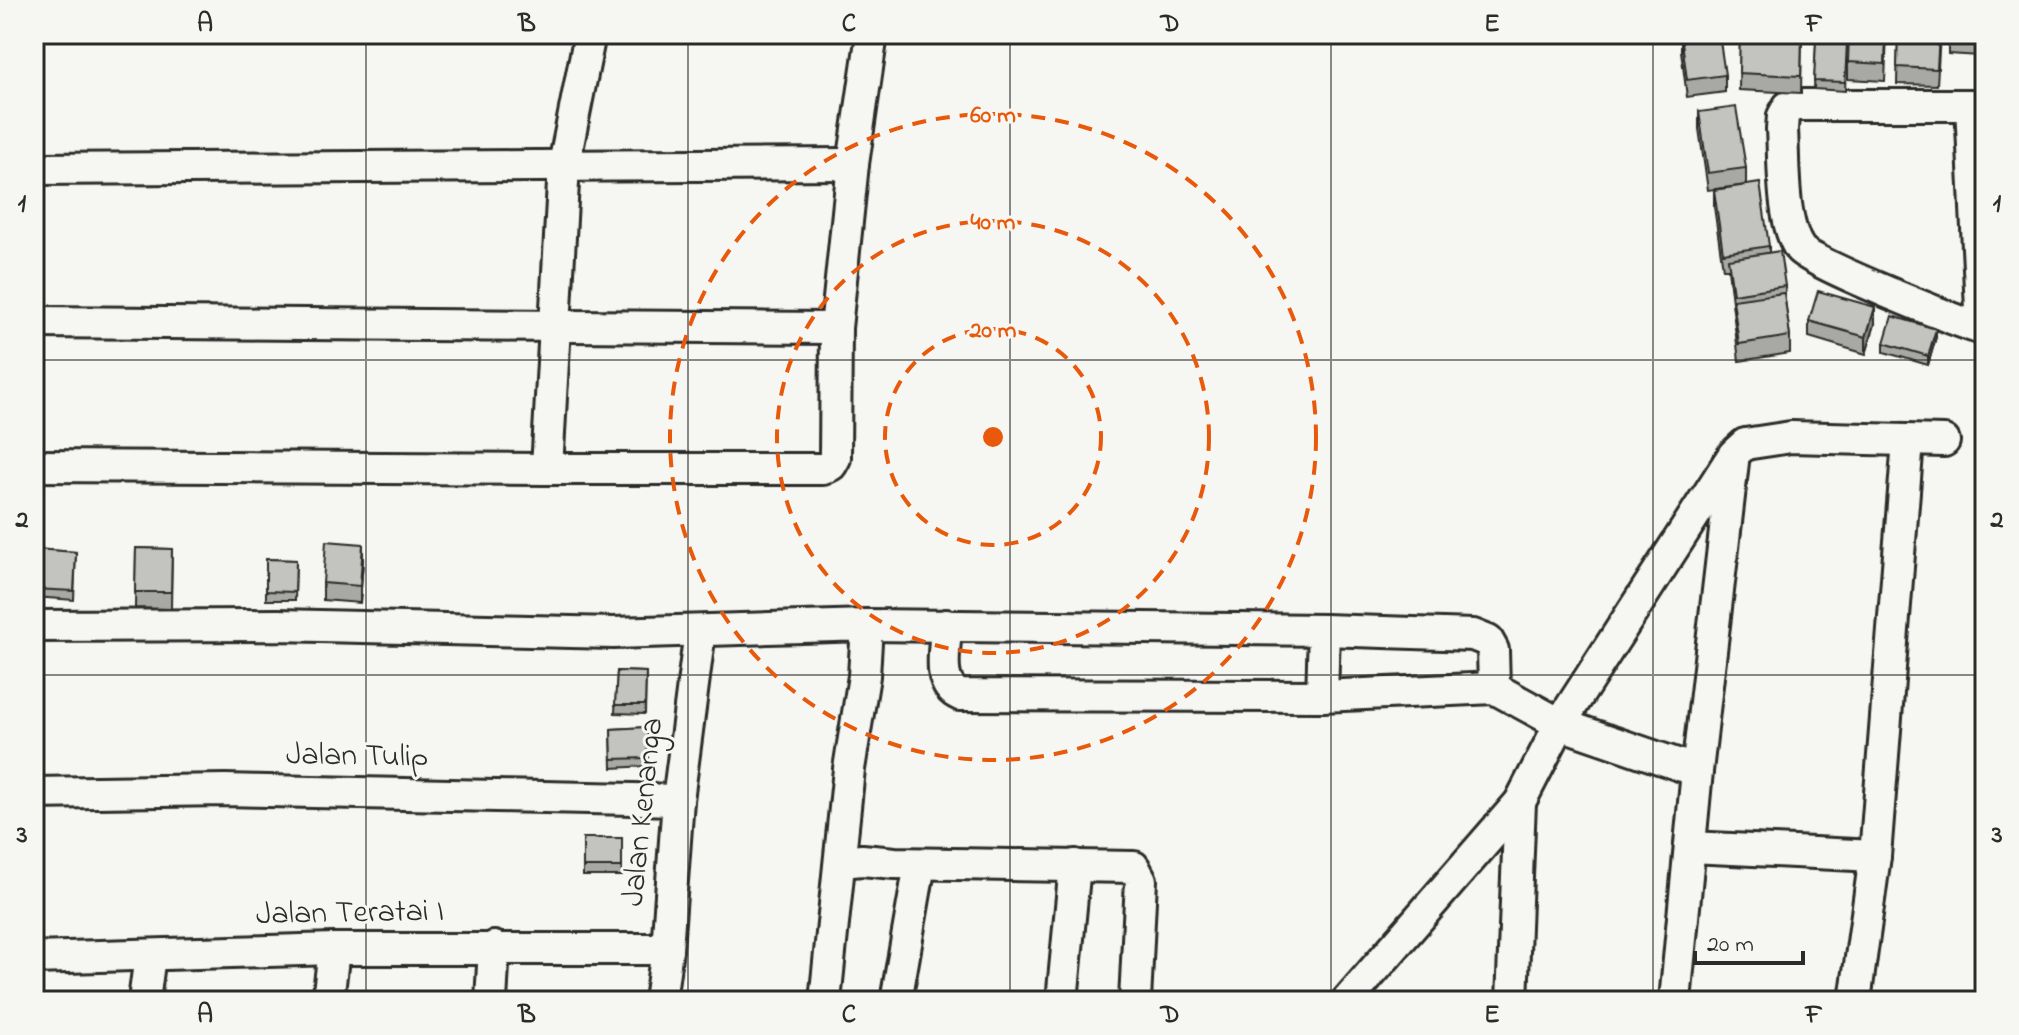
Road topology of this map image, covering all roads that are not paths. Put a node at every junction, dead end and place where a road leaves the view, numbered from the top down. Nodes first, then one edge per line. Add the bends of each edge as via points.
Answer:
1 (590, 34) edge
2 (872, 34) edge
3 (1978, 105) edge
4 (853, 164) junction
5 (564, 165) junction
6 (34, 169) edge
7 (34, 322) edge
8 (554, 326) junction
9 (836, 328) junction
10 (1984, 329) edge
11 (1908, 441) junction
12 (1944, 441) dead end
13 (1734, 454) junction
14 (34, 466) edge
15 (547, 469) junction
16 (867, 625) junction
17 (946, 625) junction
18 (34, 626) edge
19 (1324, 630) junction
20 (700, 631) junction
21 (1494, 688) junction
22 (1322, 696) junction
23 (1560, 724) junction
24 (1697, 771) junction
25 (34, 793) edge
26 (678, 800) junction
27 (1520, 802) junction
28 (1690, 847) junction
29 (1875, 856) junction
30 (851, 861) junction
31 (907, 864) junction
32 (1075, 865) junction
33 (494, 947) junction
34 (334, 949) junction
35 (667, 949) junction
36 (150, 955) junction
37 (34, 958) edge
38 (144, 1001) edge
39 (328, 1001) edge
40 (491, 1001) edge
41 (660, 1001) edge
42 (825, 1001) edge
43 (896, 1001) edge
44 (1062, 1001) edge
45 (1135, 1001) edge
46 (1347, 1001) edge
47 (1512, 1001) edge
48 (1675, 1001) edge
49 (1855, 1001) edge

1 - 5 street
2 - 4 street
3 - 10 street
3 - 10 street via 1798,105 1788,107 1782,129 1789,219 1801,250 1831,268
4 - 5 street
4 - 9 street
5 - 6 street
5 - 8 street
7 - 8 street
8 - 9 street
8 - 15 street
9 - 15 street via 835,458 823,469
11 - 12 street
11 - 13 street via 1791,437 1745,444
11 - 29 street
13 - 23 street
13 - 24 street
14 - 15 street
16 - 17 street
16 - 20 street
16 - 30 street via 849,769
17 - 19 street
17 - 22 street via 944,681 960,695
18 - 20 street
19 - 21 street via 1473,635 1488,641 1493,650
19 - 22 street
20 - 26 street, Jalan Kenanga
21 - 22 street
21 - 23 street
23 - 24 street
23 - 27 street
24 - 28 street
25 - 26 street, Jalan Tulip via 225,790
26 - 35 street, Jalan Kenanga
27 - 46 street
27 - 47 street
28 - 29 street
28 - 48 street
29 - 49 street
30 - 31 street
30 - 42 street
31 - 32 street
31 - 43 street
32 - 44 street
32 - 45 street via 1134,867 1138,873
33 - 34 street, Jalan Teratai I
33 - 35 street, Jalan Teratai I
33 - 40 street
34 - 36 street, Jalan Teratai I
34 - 39 street
35 - 41 street, Jalan Kenanga
36 - 37 street, Jalan Teratai I
36 - 38 street

